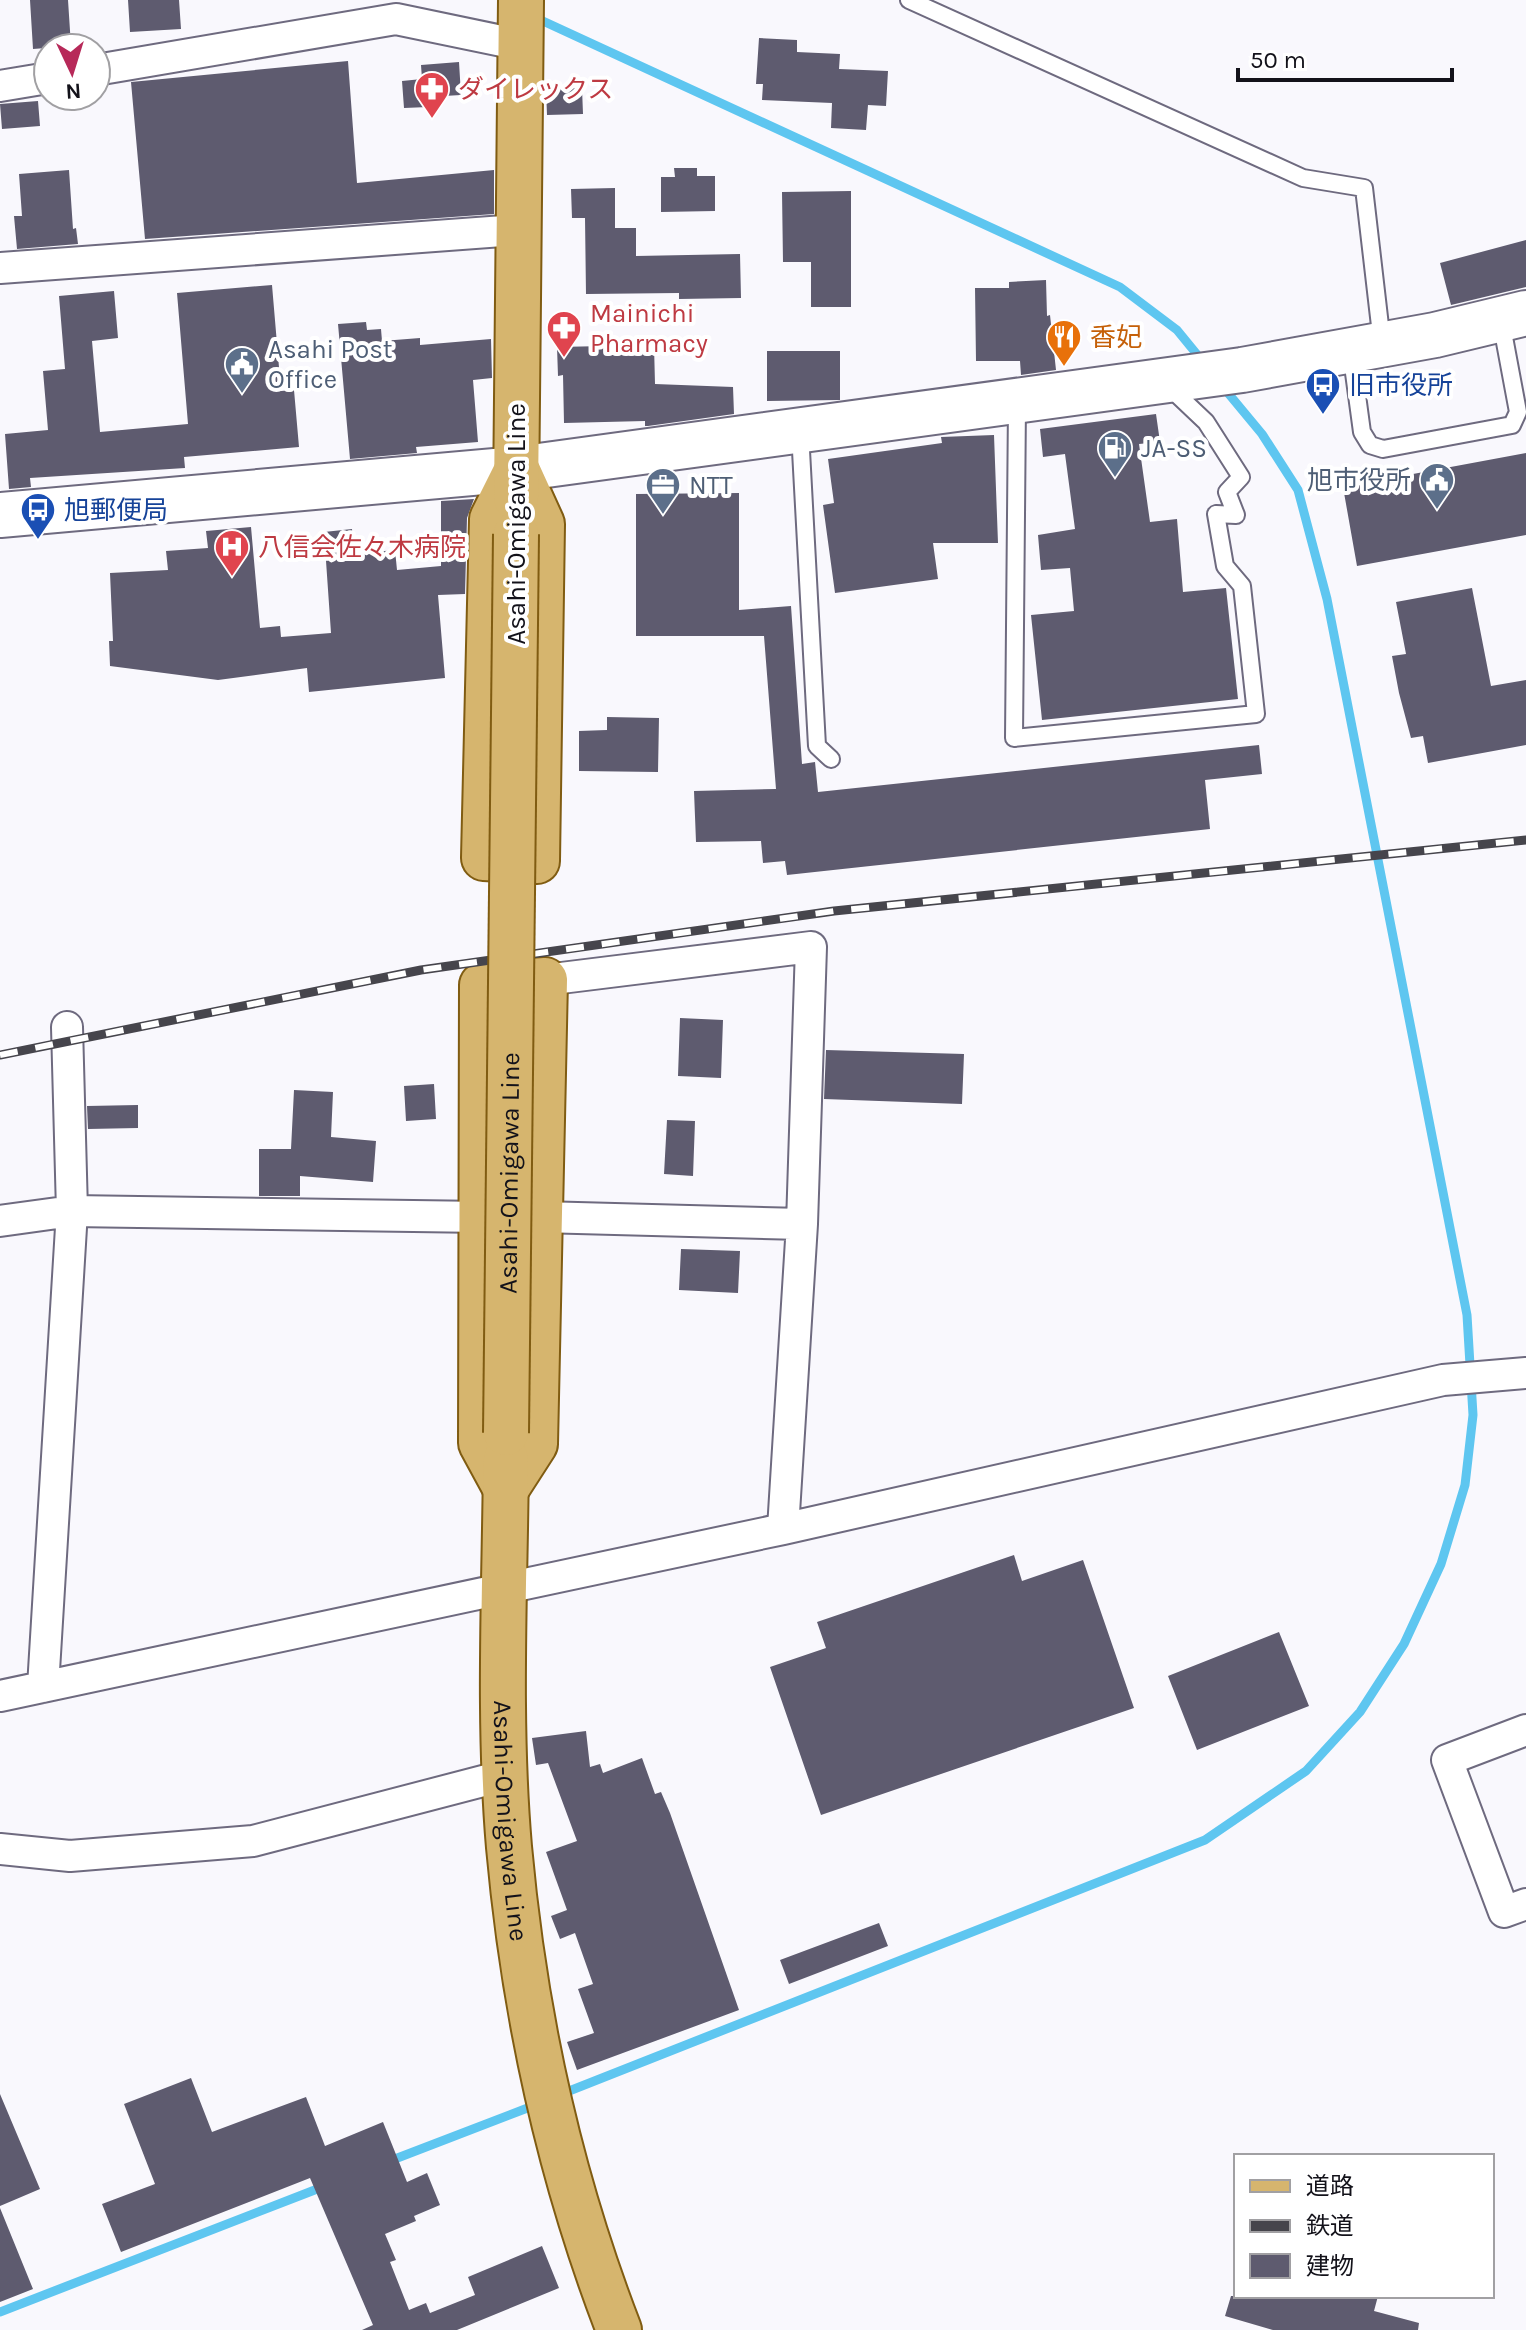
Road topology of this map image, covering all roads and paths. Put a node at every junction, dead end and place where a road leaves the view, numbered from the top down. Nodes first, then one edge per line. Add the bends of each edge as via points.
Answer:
1 (521, 0) edge
2 (909, 0) edge
3 (521, 45) junction
4 (112, 67) edge
5 (32, 81) edge
6 (0, 86) edge
7 (517, 230) junction
8 (0, 268) edge
9 (1513, 316) edge
10 (1366, 347) junction
11 (1174, 380) junction
12 (1519, 388) edge
13 (1017, 401) junction
14 (800, 430) junction
15 (517, 469) junction
16 (0, 515) edge
17 (831, 759) dead end
18 (545, 980) junction
19 (67, 1027) dead end
20 (72, 1211) junction
21 (484, 1217) junction
22 (540, 1217) junction
23 (0, 1221) edge
24 (802, 1224) junction
25 (1526, 1373) edge
26 (506, 1489) junction
27 (783, 1529) junction
28 (505, 1590) junction
29 (43, 1687) junction
30 (0, 1696) edge
31 (1526, 1730) edge
32 (506, 1775) junction
33 (0, 1849) edge
34 (1526, 1904) edge
35 (619, 2330) edge

1 - 3 main road, Asahi-Omigawa Line
2 - 10 lane via 1303,178 1364,188
3 - 4 street via 396,19
3 - 7 main road, Asahi-Omigawa Line
5 - 6 street
7 - 8 street
7 - 15 main road, Asahi-Omigawa Line
9 - 10 street
9 - 12 lane
10 - 11 street
10 - 12 lane via 1362,432 1370,445 1383,449 1512,425
11 - 13 street
11 - 13 lane via 1241,477 1227,492 1236,515 1216,514 1225,566 1242,586 1256,714 1014,738
13 - 14 street
14 - 15 street
14 - 17 lane via 817,746
15 - 15 main road via 542,524 537,861 484,858 492,519
15 - 16 street
15 - 26 main road, Asahi-Omigawa Line, bridge
18 - 21 main road via 482,985
18 - 22 main road
18 - 24 street via 811,947
19 - 20 street
20 - 21 street
20 - 23 street
20 - 29 street
21 - 26 main road via 481,1443
22 - 24 street
22 - 26 main road via 535,1444
24 - 27 street
25 - 27 street via 1443,1380
26 - 28 main road, Asahi-Omigawa Line
27 - 28 street
28 - 29 street
28 - 32 main road, Asahi-Omigawa Line
29 - 30 street
31 - 34 street via 1447,1760 1504,1912
32 - 33 street via 253,1841 70,1856
32 - 35 main road, Asahi-Omigawa Line via 520,1942 548,2100 586,2245

